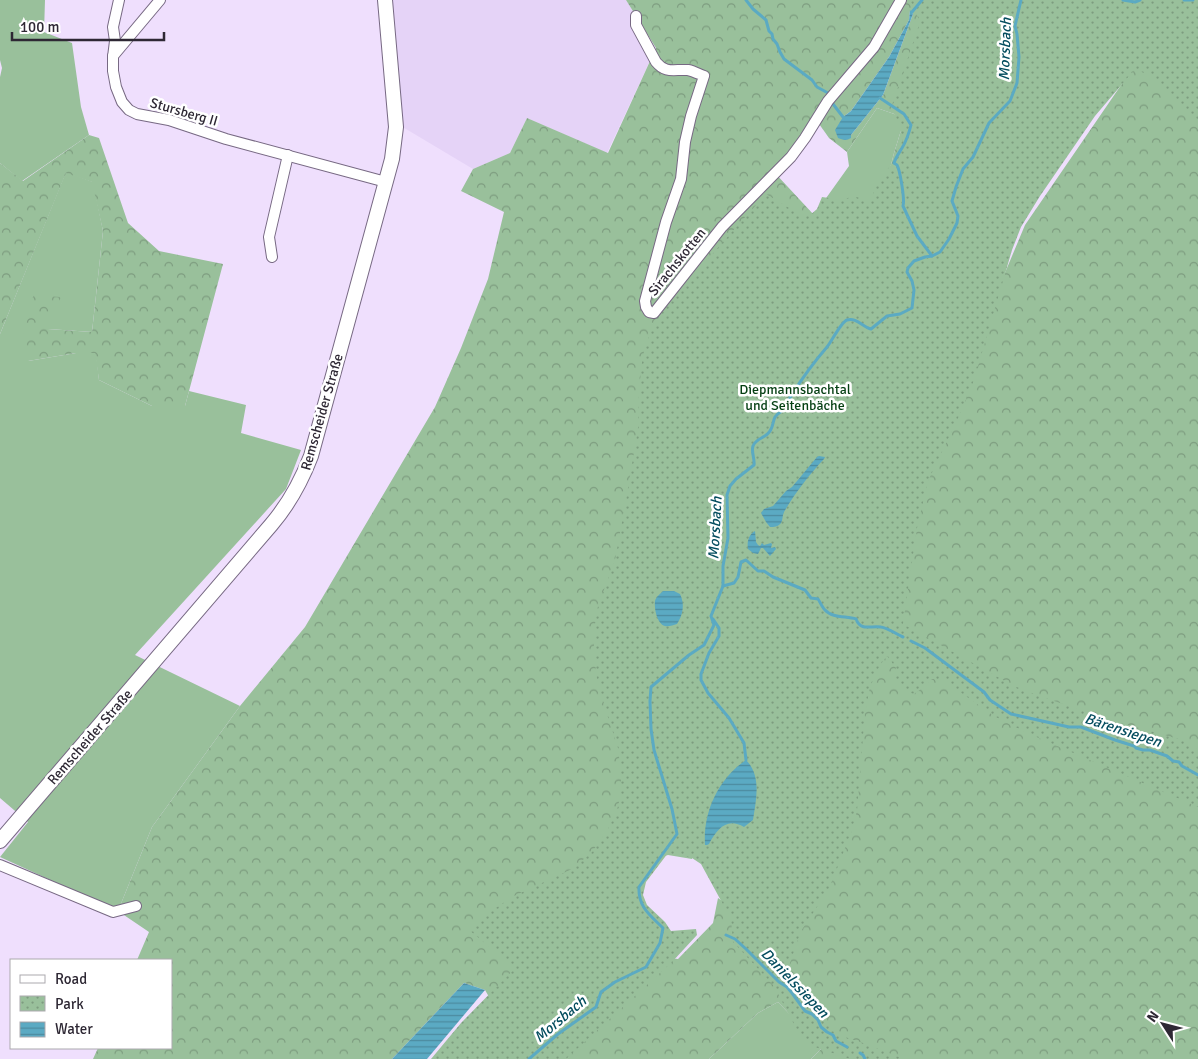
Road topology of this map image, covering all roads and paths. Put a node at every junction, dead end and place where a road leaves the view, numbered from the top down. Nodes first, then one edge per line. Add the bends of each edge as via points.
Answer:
1 (119, 0) edge
2 (160, 0) edge
3 (386, 0) edge
4 (901, 0) edge
5 (636, 16) dead end
6 (113, 57) junction
7 (288, 155) junction
8 (386, 182) junction
9 (272, 257) dead end
10 (0, 841) edge
11 (0, 865) edge
12 (136, 906) dead end

1 - 6 street, Stursberg II via 113,27
2 - 6 street
3 - 8 main road, Remscheider Straße via 396,127
4 - 5 street, Sirachskotten via 874,47 828,101 791,157 722,227 654,313 648,312 645,301 681,178 685,142 704,76 660,66 636,25
6 - 7 street, Stursberg II via 116,88 128,110
7 - 8 street, Stursberg II
7 - 9 street via 269,237
8 - 10 main road, Remscheider Straße via 310,456 296,491 284,510
11 - 12 street via 113,912

